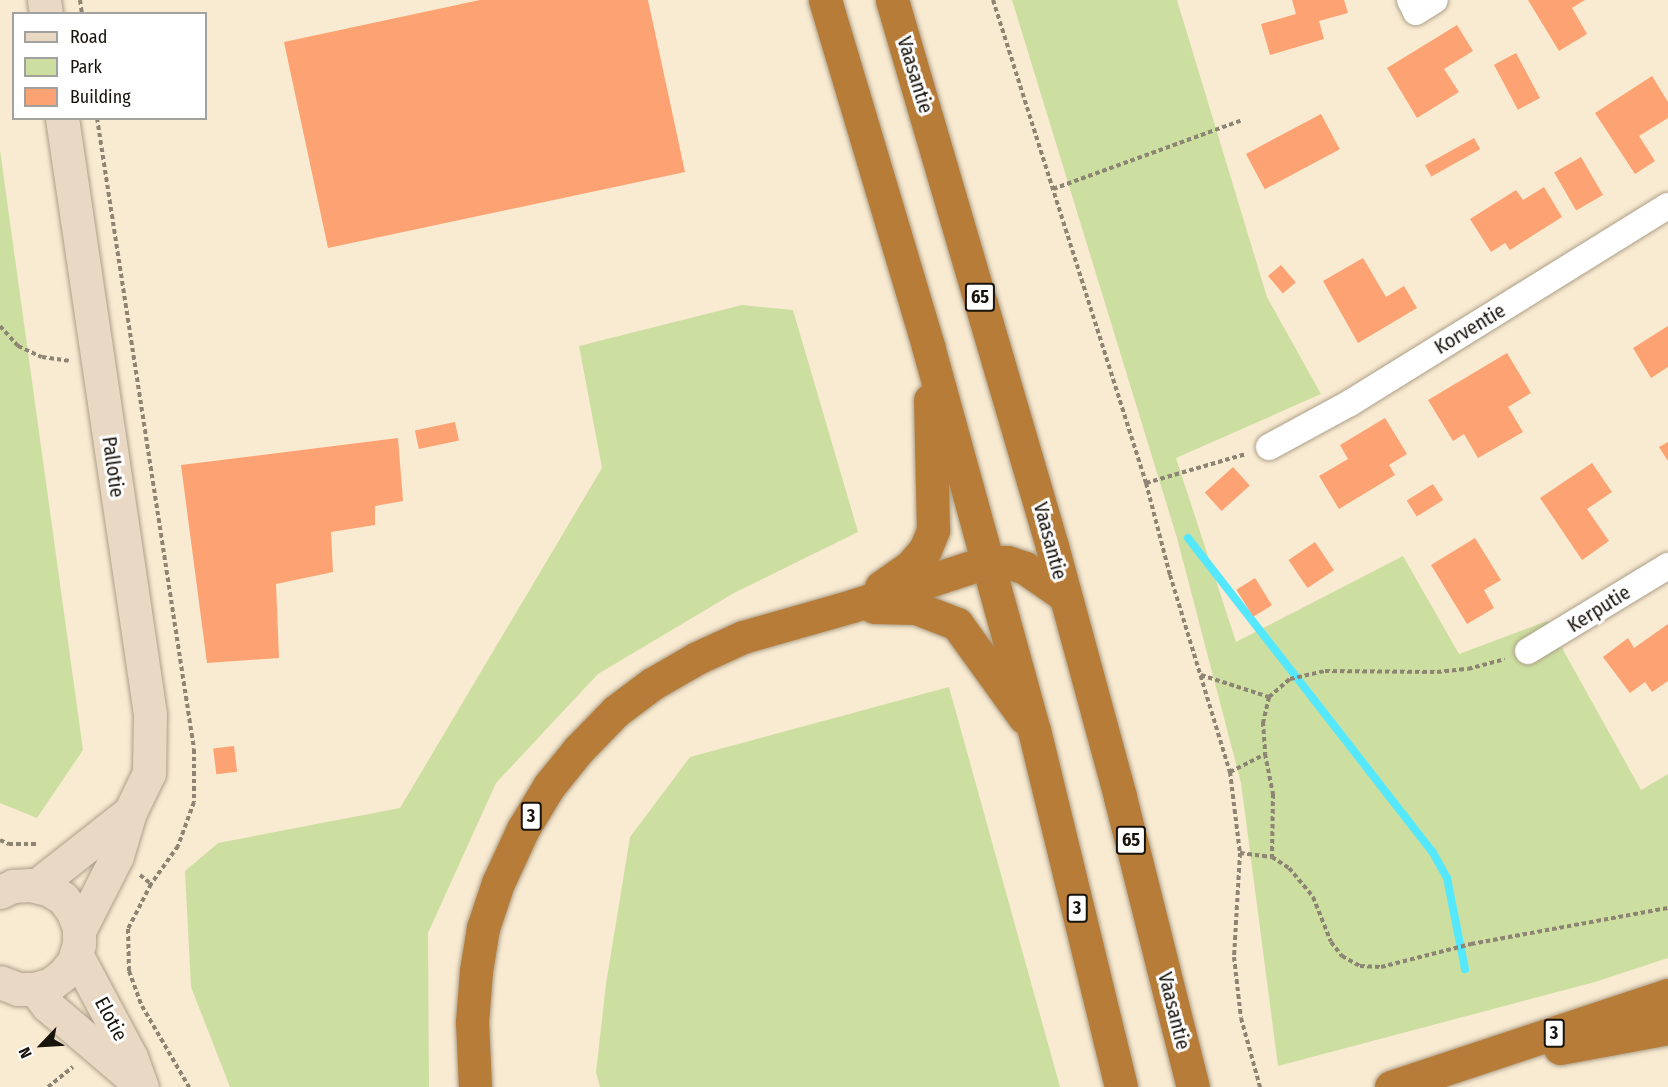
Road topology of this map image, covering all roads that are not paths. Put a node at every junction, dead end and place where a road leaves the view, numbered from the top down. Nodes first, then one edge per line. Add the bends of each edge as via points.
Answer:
1 (825, 0) edge
2 (892, 0) edge
3 (62, 120) edge
4 (1668, 206) edge
5 (928, 346) junction
6 (1269, 447) road end
7 (987, 562) junction
8 (1668, 566) edge
9 (1064, 595) junction
10 (852, 606) junction
11 (1528, 651) road end
12 (1034, 729) junction
13 (130, 812) junction
14 (11, 888) edge
15 (77, 943) junction
16 (0, 982) edge
17 (35, 989) junction
18 (1668, 995) edge
19 (1668, 1028) edge
20 (1441, 1071) junction
21 (141, 1086) edge
22 (475, 1087) edge
23 (1121, 1087) edge
24 (1193, 1087) edge
25 (1391, 1087) edge

1 - 5 highway
2 - 9 highway, Vaasantie / 65
3 - 13 street, Pallotie via 150,714 149,773
4 - 6 street, Korventie via 1350,403
5 - 7 highway
5 - 10 highway via 933,530 910,567
7 - 9 highway via 1007,562 1025,568
7 - 10 highway
7 - 12 highway
8 - 11 street, Kerputie
9 - 24 highway, Vaasantie / 65
10 - 12 highway, 3 via 916,608 957,624
10 - 22 highway, 3 via 743,638 652,684 616,711 549,786 523,829 483,928 472,1022
12 - 23 highway, 3
13 - 14 street, Pallotie
13 - 15 street, Pallotie via 117,856
14 - 15 street, Elotie via 48,889 63,898 73,912
15 - 17 street, Pallotie via 64,974
15 - 21 street, Elotie
16 - 17 street via 18,989
17 - 21 street, Elotie via 48,1006
18 - 20 highway, 3
19 - 20 highway
20 - 25 highway, 3

